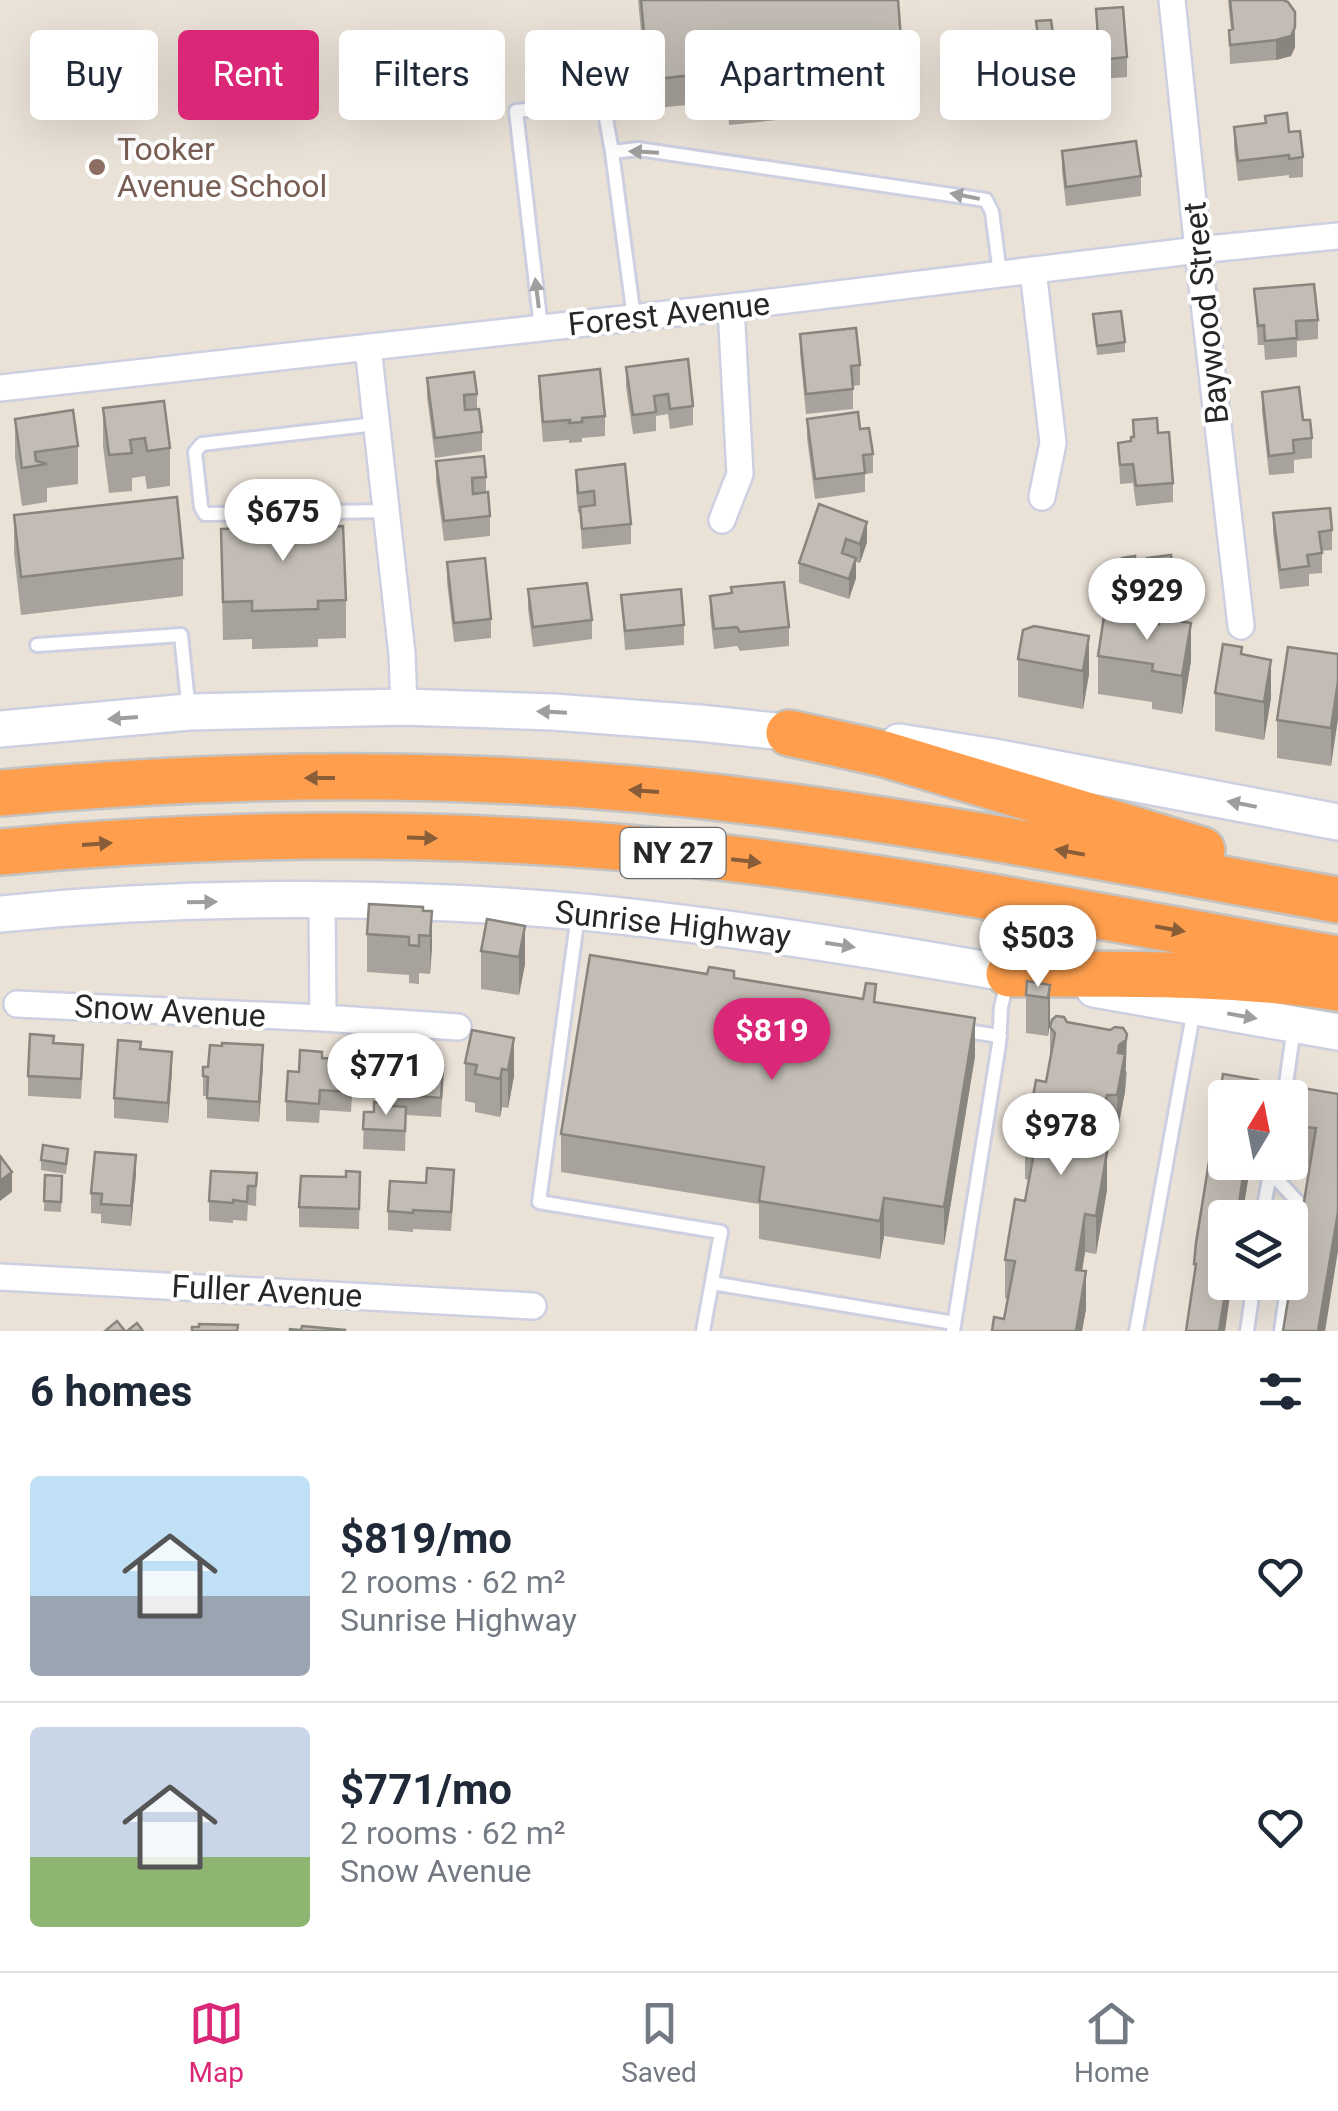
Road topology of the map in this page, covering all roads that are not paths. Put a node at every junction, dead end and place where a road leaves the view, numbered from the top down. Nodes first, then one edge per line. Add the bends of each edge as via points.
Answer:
1 (1172, 0) edge
2 (612, 152) junction
3 (1338, 236) edge
4 (1198, 250) junction
5 (1033, 270) junction
6 (1000, 274) junction
7 (731, 308) junction
8 (634, 318) junction
9 (542, 328) junction
10 (368, 347) junction
11 (0, 388) edge
12 (376, 424) junction
13 (1042, 497) dead end
14 (386, 511) junction
15 (722, 520) dead end
16 (1241, 626) dead end
17 (37, 646) dead end
18 (404, 707) junction
19 (189, 712) junction
20 (0, 729) edge
21 (789, 733) junction
22 (0, 793) edge
23 (1338, 822) edge
24 (0, 852) edge
25 (1338, 892) edge
26 (1338, 900) edge
27 (322, 901) junction
28 (578, 912) junction
29 (0, 914) edge
30 (1338, 959) edge
31 (1008, 974) junction
32 (571, 976) junction
33 (590, 979) edge
34 (1338, 988) edge
35 (16, 1004) dead end
36 (1194, 1007) junction
37 (323, 1018) junction
38 (1294, 1025) junction
39 (458, 1026) dead end
40 (941, 1028) edge
41 (1338, 1032) edge
42 (1000, 1036) junction
43 (1286, 1080) edge
44 (1281, 1180) edge
45 (1297, 1200) edge
46 (0, 1277) edge
47 (712, 1283) junction
48 (1251, 1300) edge
49 (1285, 1300) edge
50 (533, 1306) dead end
51 (953, 1327) edge
52 (703, 1331) edge
53 (1136, 1331) edge
54 (1247, 1331) edge
55 (1281, 1331) edge

1 - 4 street, Baywood Street
6 -> 2 lane via 986,200 638,150
2 - 8 lane
9 -> 2 lane via 516,111 603,102
3 - 4 street, Forest Avenue
4 - 5 street, Forest Avenue
4 - 16 street, Baywood Street
5 - 6 street, Forest Avenue
5 - 13 street via 1053,443
6 - 7 street, Forest Avenue
7 - 8 street, Forest Avenue
7 - 15 street via 740,474
8 - 9 street, Forest Avenue
9 - 10 street, Forest Avenue
10 - 11 street, Forest Avenue
10 - 12 street
12 - 14 street
12 - 14 lane via 202,444 194,452 205,514
14 - 18 street
17 - 19 lane via 181,634
18 - 19 main road
21 -> 18 main road via 569,713
19 -> 20 main road
23 -> 21 main road via 939,748
21 - 25 highway via 884,754
26 -> 22 highway, NY 27 via 899,822 656,792 312,778
24 -> 30 highway, Sunrise Highway / NY 27 via 279,836 618,848 852,874
27 - 28 main road, Sunrise Highway
29 -> 27 main road, Sunrise Highway
27 - 37 street
28 -> 31 main road, Sunrise Highway via 785,936
28 - 32 lane
31 - 34 highway via 1145,974
31 - 36 main road, Sunrise Highway
31 - 42 lane
32 - 33 lane
32 - 47 lane via 538,1202 721,1232
35 - 37 street, Snow Avenue
36 -> 38 main road, Sunrise Highway
36 - 53 lane
37 - 39 street, Snow Avenue
38 - 41 main road, Sunrise Highway
38 - 43 lane
40 - 42 lane
42 - 51 lane
44 - 45 lane
46 - 50 street, Fuller Avenue
47 - 51 lane
47 - 52 lane
48 - 54 lane
49 - 55 lane

